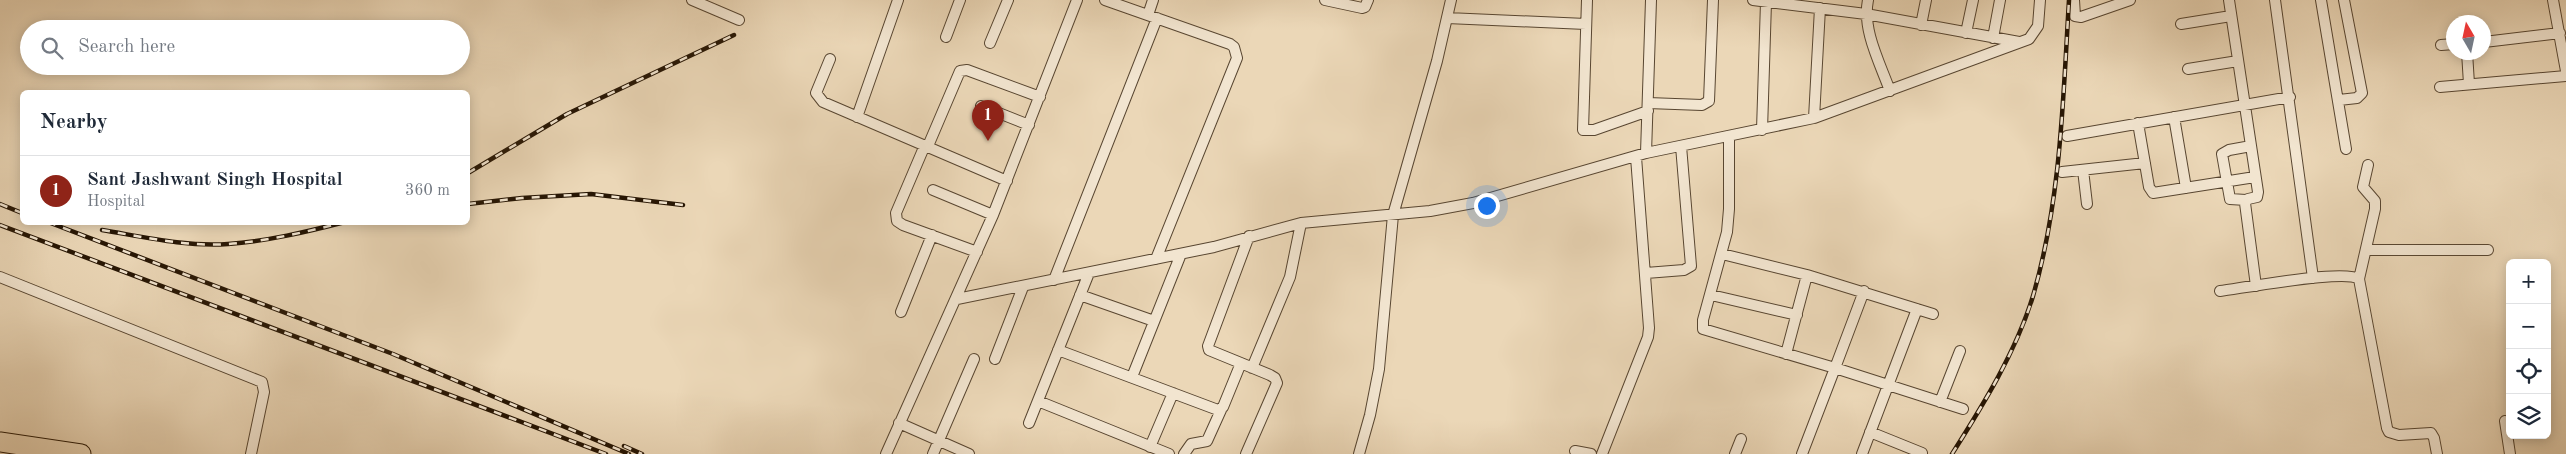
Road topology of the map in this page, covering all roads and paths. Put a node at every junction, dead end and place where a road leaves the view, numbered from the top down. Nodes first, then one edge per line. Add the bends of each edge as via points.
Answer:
1 (692, 0) edge
2 (898, 0) edge
3 (960, 0) edge
4 (1008, 0) edge
5 (1077, 0) edge
6 (1105, 0) edge
7 (1154, 0) edge
8 (1325, 0) edge
9 (1368, 0) edge
10 (1451, 0) edge
11 (1587, 0) edge
12 (1651, 0) edge
13 (1713, 0) edge
14 (1753, 0) edge
15 (1868, 0) edge
16 (1926, 0) edge
17 (1973, 0) edge
18 (2000, 0) edge
19 (2040, 0) edge
20 (2074, 0) edge
21 (2130, 0) edge
22 (2229, 0) edge
23 (2275, 0) edge
24 (2322, 0) edge
25 (2344, 0) edge
26 (2553, 0) edge
27 (704, 2) edge
28 (1766, 2) junction
29 (1820, 8) junction
30 (1866, 14) junction
31 (1152, 16) junction
32 (2232, 16) junction
33 (1447, 18) junction
34 (739, 20) dead end
35 (1586, 24) junction
36 (1921, 24) junction
37 (2181, 24) dead end
38 (1966, 33) junction
39 (2560, 33) junction
40 (946, 37) dead end
41 (1992, 38) junction
42 (2491, 41) edge
43 (990, 43) dead end
44 (2019, 43) junction
45 (2441, 45) dead end
46 (2446, 45) edge
47 (830, 59) dead end
48 (2468, 60) edge
49 (2238, 61) junction
50 (2188, 69) dead end
51 (2566, 71) edge
52 (2566, 76) edge
53 (2469, 84) junction
54 (2440, 87) dead end
55 (1890, 91) junction
56 (2290, 96) junction
57 (1040, 97) junction
58 (2338, 100) junction
59 (2245, 104) junction
60 (980, 106) dead end
61 (1648, 107) junction
62 (857, 117) junction
63 (2174, 117) junction
64 (1814, 118) junction
65 (2138, 123) junction
66 (1029, 125) junction
67 (1762, 130) junction
68 (2067, 136) dead end
69 (1728, 137) junction
70 (926, 145) junction
71 (1681, 146) junction
72 (2251, 146) junction
73 (2346, 149) dead end
74 (1641, 155) junction
75 (2145, 163) junction
76 (2368, 165) dead end
77 (2082, 170) junction
78 (2062, 172) dead end
79 (2255, 177) junction
80 (1007, 181) junction
81 (2227, 181) junction
82 (2186, 188) junction
83 (933, 190) dead end
84 (2246, 200) junction
85 (2087, 204) dead end
86 (993, 215) junction
87 (1393, 215) junction
88 (1301, 223) junction
89 (932, 235) junction
90 (1249, 236) junction
91 (2366, 250) junction
92 (2488, 250) dead end
93 (977, 252) junction
94 (1181, 254) junction
95 (1722, 254) junction
96 (1156, 259) junction
97 (1090, 273) junction
98 (1646, 273) junction
99 (1808, 275) junction
100 (0, 277) edge
101 (2313, 278) junction
102 (2359, 278) junction
103 (1054, 280) junction
104 (2256, 286) junction
105 (1023, 287) junction
106 (2220, 291) dead end
107 (1864, 292) junction
108 (1080, 295) junction
109 (1711, 295) junction
110 (957, 299) junction
111 (1918, 309) junction
112 (901, 312) dead end
113 (1933, 314) dead end
114 (1796, 315) junction
115 (1154, 321) junction
116 (1058, 350) junction
117 (1960, 351) dead end
118 (1786, 354) junction
119 (974, 359) dead end
120 (995, 359) dead end
121 (1241, 363) junction
122 (1252, 368) junction
123 (1835, 368) junction
124 (1132, 377) junction
125 (1888, 385) junction
126 (1173, 394) junction
127 (1038, 402) junction
128 (1940, 402) junction
129 (1963, 409) dead end
130 (1221, 410) junction
131 (2505, 421) dead end
132 (900, 423) junction
133 (1029, 423) dead end
134 (1870, 432) junction
135 (1741, 439) dead end
136 (938, 440) junction
137 (0, 442) edge
138 (1150, 447) junction
139 (1575, 451) dead end
140 (1922, 453) edge
141 (81, 454) edge
142 (251, 454) edge
143 (886, 454) edge
144 (933, 454) edge
145 (969, 454) edge
146 (1169, 454) edge
147 (1184, 454) edge
148 (1246, 454) edge
149 (1359, 454) edge
150 (1591, 454) edge
151 (1602, 454) edge
152 (1735, 454) edge
153 (1802, 454) edge
154 (1862, 454) edge
155 (2437, 454) edge
156 (2510, 454) edge

1 - 27 street
2 - 62 street
3 - 40 street
4 - 43 street
5 - 57 street
6 - 31 street
7 - 31 street
8 - 9 street via 1362,8 1366,7
10 - 33 street
11 - 35 street
12 - 61 street
13 - 61 street via 1709,101 1702,105
14 - 28 street
15 - 30 street
16 - 36 street
17 - 38 street
18 - 41 street
19 - 44 street via 2038,26 2029,39
20 - 21 street via 2075,16 2081,17
22 - 32 street
23 - 56 street
24 - 58 street
25 - 58 street via 2362,94 2357,98
26 - 39 street
27 - 34 street
28 - 29 street
28 - 67 street
29 - 30 street
29 - 64 street
30 - 36 street
30 - 55 street
31 - 96 street via 1230,44 1237,58
31 - 103 street
32 - 37 street
32 - 49 street
33 - 35 street
33 - 87 street
35 - 61 street via 1583,130 1594,130
36 - 38 street
38 - 41 street
39 - 42 street
39 - 51 street
41 - 44 street
44 - 55 street
45 - 46 street
47 - 62 street via 817,96 823,102
48 - 53 street
49 - 50 street
49 - 59 street
52 - 53 street
53 - 54 street
55 - 64 street
56 - 59 street
56 - 101 street
57 - 66 street
57 - 70 street via 967,70 960,71
58 - 73 street
59 - 63 street
59 - 72 street
60 - 66 street
61 - 74 street
62 - 70 street
63 - 65 street
63 - 82 street
64 - 67 street
65 - 68 street
65 - 75 street
66 - 80 street
67 - 69 street
69 - 71 street
69 - 95 street via 1729,209
70 - 80 street
70 - 89 street via 895,216 899,223
71 - 74 street
71 - 98 street via 1691,266 1684,270
72 - 79 street
72 - 81 street via 2222,154
74 - 87 street via 1473,202
74 - 98 street
75 - 77 street
75 - 82 street via 2150,191
76 - 91 street via 2363,187 2375,205
77 - 78 street
77 - 85 street
79 - 81 street
79 - 84 street via 2258,195
80 - 86 street
81 - 82 street
81 - 84 street via 2230,199
83 - 86 street
84 - 104 street
86 - 93 street
87 - 88 street via 1340,217
87 - 149 street via 1379,369
88 - 90 street
88 - 122 street via 1290,277
89 - 93 street
89 - 112 street
90 - 94 street
90 - 121 street via 1208,346 1209,350
91 - 92 street
91 - 102 street
93 - 110 street
94 - 96 street
94 - 115 street
95 - 99 street
95 - 109 street
96 - 97 street
97 - 103 street
97 - 108 street
98 - 151 street via 1648,337
99 - 107 street
99 - 114 street
100 - 142 street via 262,382 264,392
101 - 102 street
101 - 104 street
102 - 155 street via 2388,428 2399,435 2431,433
103 - 105 street
104 - 106 street
105 - 110 street
105 - 120 street
107 - 111 street
107 - 123 street
108 - 115 street
108 - 116 street
109 - 114 street
109 - 118 street via 1703,329
110 - 132 street
111 - 113 street
111 - 125 street
114 - 118 street
115 - 124 street
116 - 124 street
116 - 127 street
117 - 128 street
118 - 123 street
119 - 136 street
121 - 122 street
121 - 130 street
122 - 148 street via 1275,378 1277,383
123 - 125 street
123 - 153 street
124 - 126 street
125 - 128 street
125 - 134 street
126 - 130 street
126 - 138 street
127 - 133 street
127 - 138 street
128 - 129 street
130 - 147 street via 1207,441 1191,444
131 - 156 street
132 - 136 street
132 - 143 street
134 - 140 street
134 - 154 street
135 - 152 street
136 - 144 street
136 - 145 street
137 - 141 highway
138 - 146 street
139 - 150 street

